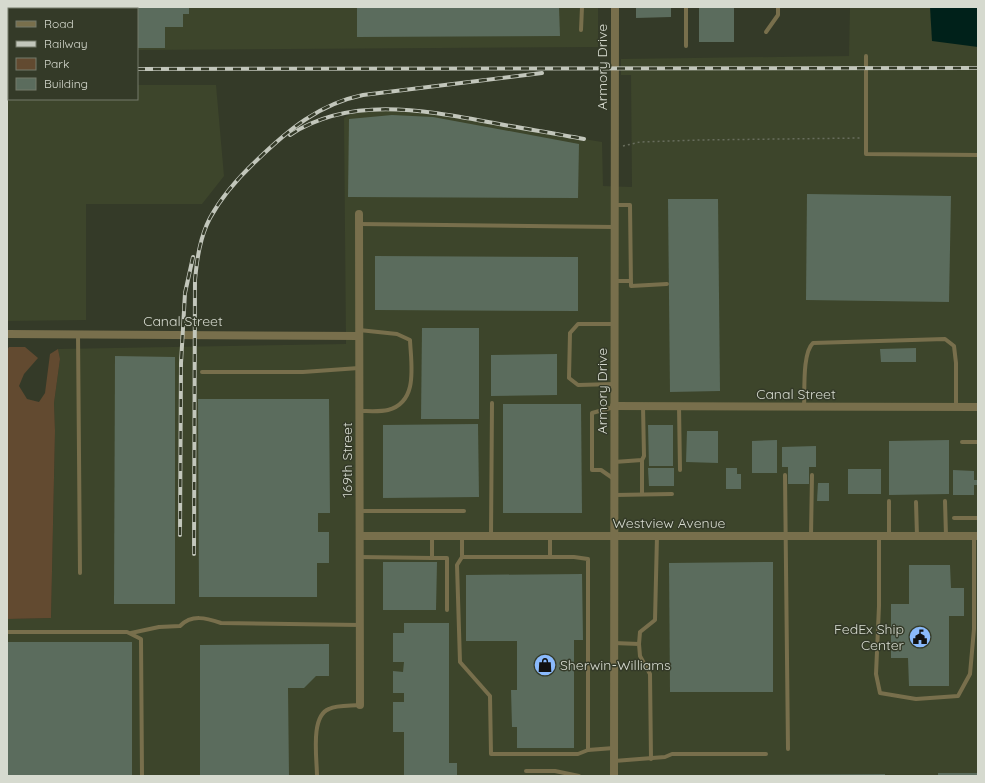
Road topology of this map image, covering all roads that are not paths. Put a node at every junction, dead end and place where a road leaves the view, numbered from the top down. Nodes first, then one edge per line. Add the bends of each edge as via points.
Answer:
1 (582, 7) edge
2 (615, 7) edge
3 (686, 7) edge
4 (778, 7) edge
5 (581, 30) dead end
6 (766, 32) dead end
7 (686, 46) dead end
8 (866, 56) dead end
9 (978, 155) edge
10 (615, 205) junction
11 (359, 214) dead end
12 (359, 224) junction
13 (615, 228) junction
14 (630, 280) junction
15 (615, 281) junction
16 (667, 284) dead end
17 (615, 324) junction
18 (359, 333) junction
19 (7, 334) edge
20 (78, 334) junction
21 (360, 368) junction
22 (202, 372) dead end
23 (615, 384) junction
24 (492, 403) dead end
25 (614, 406) junction
26 (643, 406) junction
27 (679, 406) junction
28 (804, 407) junction
29 (956, 407) junction
30 (978, 407) edge
31 (360, 411) junction
32 (962, 442) dead end
33 (978, 442) edge
34 (642, 460) junction
35 (614, 462) junction
36 (680, 470) dead end
37 (785, 475) dead end
38 (812, 475) dead end
39 (614, 479) junction
40 (642, 494) junction
41 (672, 494) dead end
42 (614, 495) junction
43 (889, 501) dead end
44 (945, 501) dead end
45 (916, 502) dead end
46 (360, 511) junction
47 (464, 511) dead end
48 (954, 518) dead end
49 (978, 518) edge
50 (360, 536) junction
51 (432, 536) junction
52 (462, 536) junction
53 (491, 536) junction
54 (550, 536) junction
55 (614, 536) junction
56 (658, 536) junction
57 (786, 536) junction
58 (811, 536) junction
59 (879, 536) junction
60 (889, 536) junction
61 (917, 536) junction
62 (946, 536) junction
63 (976, 536) edge
64 (462, 557) junction
65 (360, 558) junction
66 (432, 558) junction
67 (550, 558) junction
68 (80, 573) dead end
69 (447, 610) dead end
70 (360, 625) junction
71 (7, 632) edge
72 (131, 634) junction
73 (614, 643) junction
74 (639, 644) junction
75 (360, 705) joint
76 (614, 748) junction
77 (788, 749) dead end
78 (588, 750) junction
79 (766, 754) dead end
80 (651, 759) junction
81 (614, 761) junction
82 (526, 771) dead end
83 (142, 776) edge
84 (317, 776) edge
85 (579, 776) edge
86 (614, 776) edge

1 - 5 lane
2 - 10 street, Armory Drive
3 - 7 lane
4 - 6 lane via 778,15
8 - 9 lane via 866,154
10 - 13 street, Armory Drive
10 - 14 lane via 630,205
11 - 12 street, 169th Street
12 - 13 lane
12 - 18 street, 169th Street
13 - 15 street, Armory Drive
14 - 15 lane
14 - 16 lane via 631,286
15 - 17 street, Armory Drive
17 - 23 street, Armory Drive
17 - 23 lane via 578,324 570,333 569,378 578,385
18 - 20 street, Canal Street
18 - 21 street, 169th Street
18 - 31 lane via 398,334 410,340 412,377 409,395 401,404 388,410
19 - 20 street, Canal Street
20 - 68 lane
21 - 22 lane via 303,372
21 - 31 street, 169th Street
23 - 25 street, Armory Drive
24 - 53 lane
25 - 26 street, Canal Street
25 - 35 street, Armory Drive
25 - 39 lane via 592,413 592,470 601,470
26 - 27 street, Canal Street
26 - 34 lane
27 - 28 street, Canal Street
27 - 36 lane
28 - 29 street, Canal Street
28 - 29 lane via 806,363 809,348 813,343 945,339 954,346
29 - 30 street, Canal Street
31 - 46 street, 169th Street
32 - 33 lane
34 - 35 lane
34 - 40 lane
35 - 39 street, Armory Drive
37 - 57 lane
38 - 58 lane
39 - 42 street, Armory Drive
40 - 41 lane
40 - 42 lane
42 - 55 street, Armory Drive
43 - 60 lane
44 - 62 lane
45 - 61 lane
46 - 47 lane
46 - 50 street, 169th Street
48 - 49 lane
50 - 51 street, Westview Avenue
50 - 65 street, 169th Street
51 - 52 street, Westview Avenue
51 - 66 lane
52 - 53 street, Westview Avenue
52 - 64 lane
53 - 54 street, Westview Avenue
54 - 55 street, Westview Avenue
54 - 67 lane
55 - 56 street, Westview Avenue
55 - 73 street, Armory Drive
56 - 57 street, Westview Avenue
56 - 74 lane via 655,620 640,632
57 - 58 street, Westview Avenue
57 - 77 lane
58 - 59 street, Westview Avenue
59 - 60 street, Westview Avenue
59 - 63 lane via 876,674 880,693 916,699 958,696 970,674 974,629
60 - 61 street, Westview Avenue
61 - 62 street, Westview Avenue
62 - 63 street, Westview Avenue
64 - 67 lane
64 - 78 lane via 457,565 460,662 490,696 492,754 578,754
65 - 66 lane
65 - 70 street, 169th Street
66 - 69 lane via 447,558
67 - 78 lane via 588,559
70 - 72 lane via 221,623 204,617 186,620 180,626 159,627
70 - 75 street, 169th Street
71 - 72 lane
72 - 83 lane via 141,639
73 - 74 lane
73 - 76 street, Armory Drive
74 - 80 lane via 640,656 650,674
75 - 84 lane via 329,709 320,716 316,726
76 - 78 lane
76 - 81 street, Armory Drive
79 - 80 lane via 672,754
80 - 81 lane
81 - 86 street, Armory Drive
82 - 85 lane via 555,771

